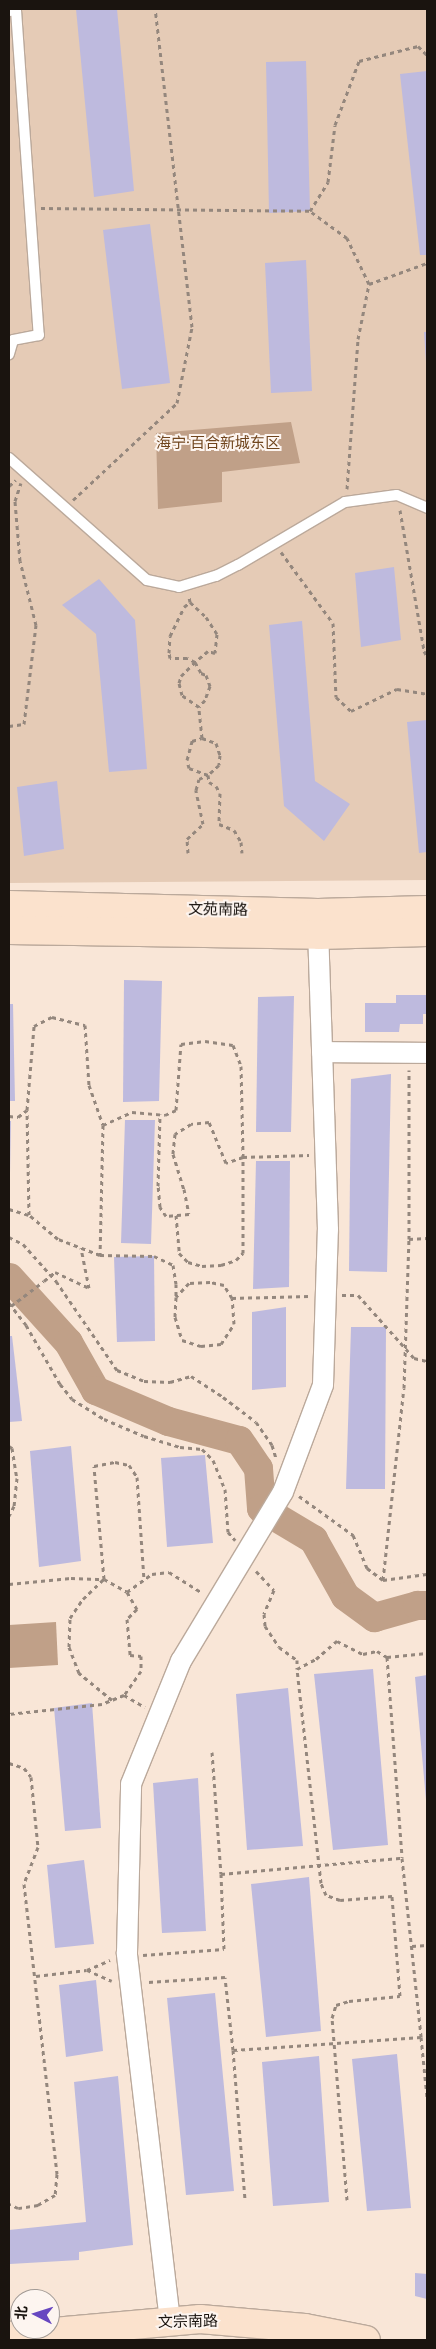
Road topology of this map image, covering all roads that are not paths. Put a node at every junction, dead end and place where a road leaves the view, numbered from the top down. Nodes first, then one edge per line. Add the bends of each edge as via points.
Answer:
1 (9, 11) edge
2 (9, 354) edge
3 (9, 458) edge
4 (427, 508) edge
5 (9, 905) edge
6 (427, 910) edge
7 (318, 924) junction
8 (9, 930) edge
9 (427, 932) edge
10 (322, 1052) junction
11 (418, 1053) edge
12 (170, 2321) junction
13 (9, 2336) edge
14 (366, 2340) edge

1 - 2 lane via 16,10 39,335 13,340
3 - 4 lane via 147,580 179,587 216,576 346,502 397,495
5 - 7 main road, 文苑南路
6 - 7 main road, 文苑南路
7 - 8 main road, 文苑南路
7 - 9 main road, 文苑南路
7 - 10 street
10 - 11 street
10 - 12 street via 328,1230 323,1385 284,1489 181,1661 131,1784 128,1956
12 - 13 main road, 文宗南路
12 - 14 main road, 文宗南路 via 200,2319 305,2328

